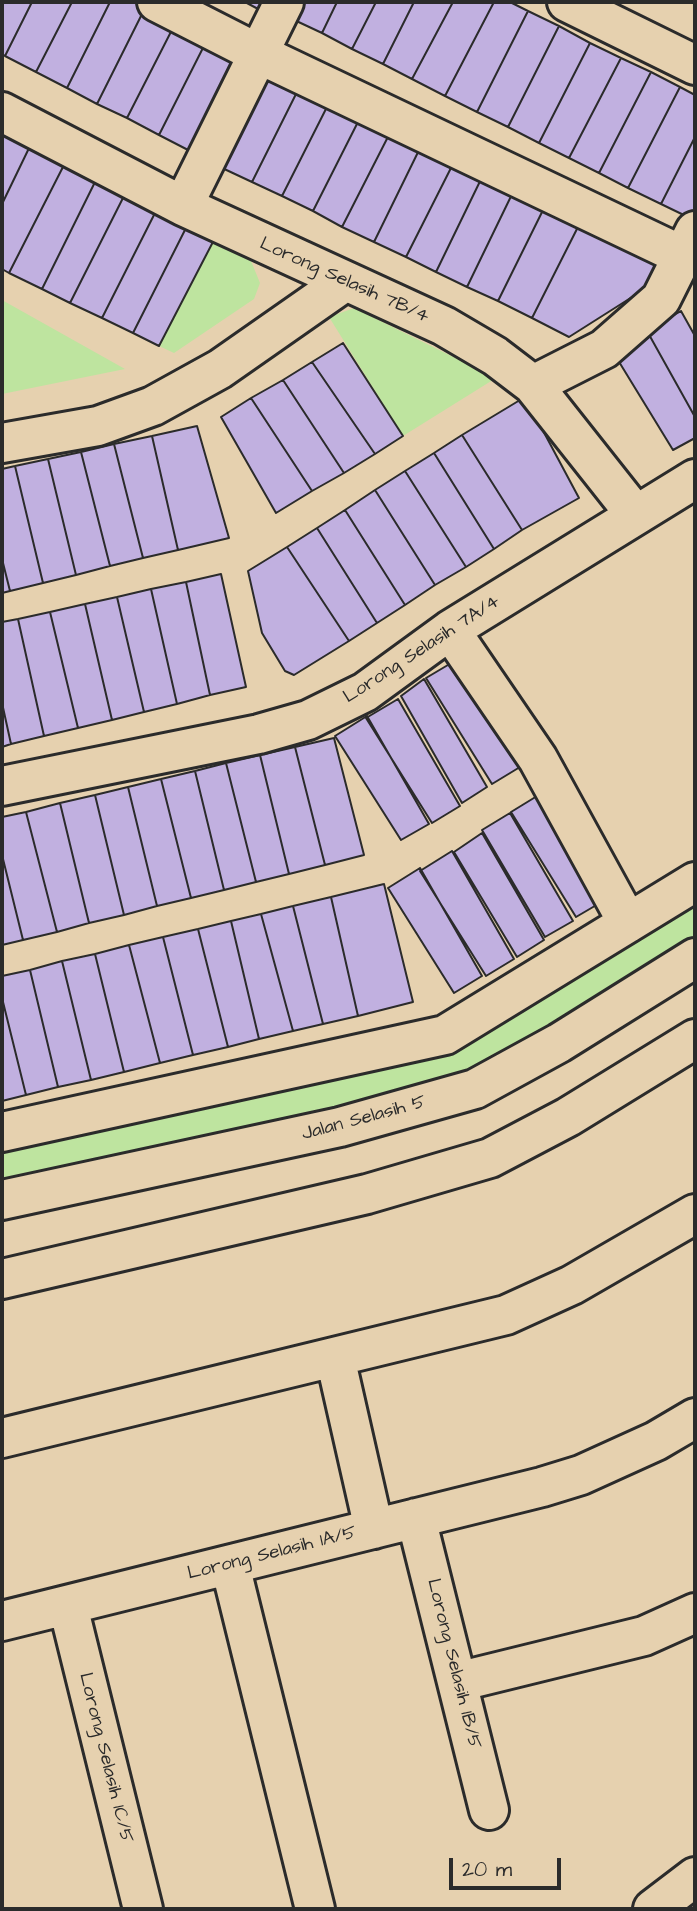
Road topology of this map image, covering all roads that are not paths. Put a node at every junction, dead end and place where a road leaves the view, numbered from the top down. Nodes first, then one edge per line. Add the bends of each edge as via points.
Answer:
1 (156, 2) edge
2 (284, 2) edge
3 (567, 2) edge
4 (259, 54) junction
5 (695, 65) edge
6 (2, 112) edge
7 (183, 206) junction
8 (689, 244) edge
9 (344, 282) junction
10 (533, 385) junction
11 (2, 443) edge
12 (695, 479) edge
13 (635, 514) junction
14 (450, 630) junction
15 (2, 786) edge
16 (695, 882) edge
17 (628, 923) junction
18 (695, 958) edge
19 (695, 1039) edge
20 (2, 1132) edge
21 (2, 1200) edge
22 (695, 1214) edge
23 (2, 1279) edge
24 (335, 1357) junction
25 (695, 1418) edge
26 (2, 1438) edge
27 (416, 1518) junction
28 (373, 1529) junction
29 (229, 1565) junction
30 (68, 1606) junction
31 (695, 1613) edge
32 (2, 1621) edge
33 (457, 1682) junction
34 (489, 1810) dead end
35 (695, 1877) edge
36 (143, 1909) edge
37 (315, 1909) edge
38 (653, 1909) edge

1 - 4 street
2 - 4 street
3 - 5 street
4 - 7 street
4 - 8 street
6 - 7 street, Lorong Selasih 7B/4
7 - 9 street, Lorong Selasih 7B/4
8 - 10 street via 661,299 604,349
9 - 10 street, Lorong Selasih 7B/4 via 444,326
9 - 11 street via 220,369 153,406 98,426
10 - 13 street, Lorong Selasih 7B/4
12 - 13 street, Lorong Selasih 7A/4
13 - 14 street, Lorong Selasih 7A/4
14 - 15 street, Lorong Selasih 7A/4 via 365,692 308,720 260,734
14 - 17 street via 538,759
16 - 17 street
17 - 20 street via 445,1035
18 - 21 street, Jalan Selasih 5 via 559,1043 475,1088 340,1127
19 - 23 street via 568,1117 490,1158 367,1194
22 - 24 street via 572,1285 506,1315
24 - 26 street
24 - 28 street
25 - 27 street, Lorong Selasih 1A/5 via 581,1475
27 - 28 street, Lorong Selasih 1A/5
27 - 33 street, Lorong Selasih 1B/5
28 - 29 street, Lorong Selasih 1A/5
29 - 30 street, Lorong Selasih 1A/5
29 - 37 street
30 - 32 street, Lorong Selasih 1A/5
30 - 36 street, Lorong Selasih 1C/5
31 - 33 street via 644,1636
33 - 34 street, Lorong Selasih 1B/5
35 - 38 street

